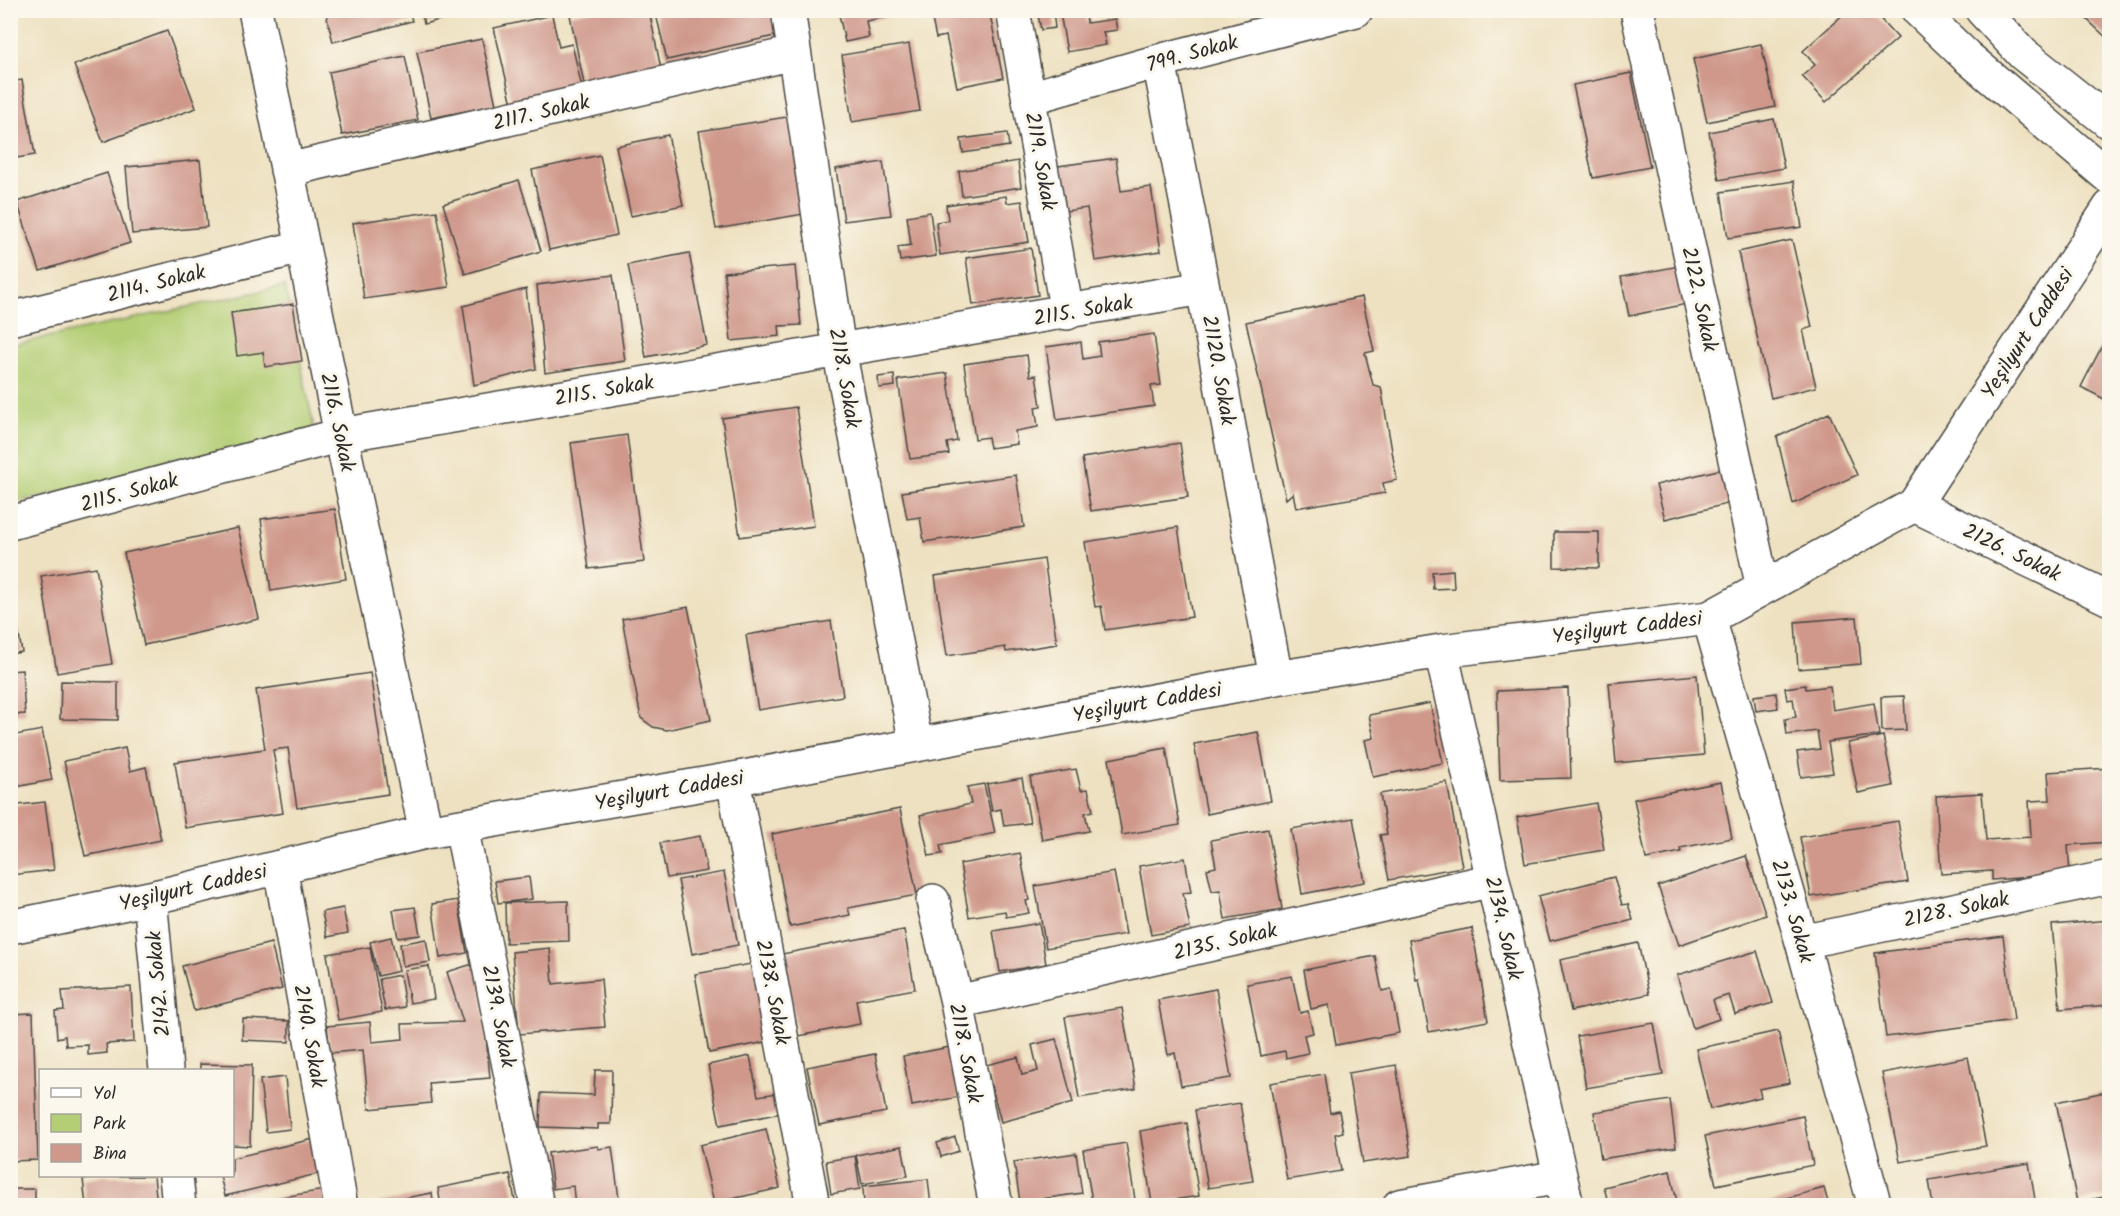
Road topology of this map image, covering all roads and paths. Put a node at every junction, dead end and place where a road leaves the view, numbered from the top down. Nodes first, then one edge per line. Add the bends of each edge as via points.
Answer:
1 (255, 10) edge
2 (788, 10) edge
3 (1013, 10) edge
4 (1356, 10) edge
5 (1637, 10) edge
6 (1918, 10) edge
7 (1982, 10) edge
8 (794, 53) junction
9 (1159, 61) junction
10 (1029, 98) junction
11 (2109, 123) edge
12 (287, 170) junction
13 (2109, 178) edge
14 (2109, 207) edge
15 (302, 247) junction
16 (1203, 288) junction
17 (1067, 313) junction
18 (10, 319) edge
19 (839, 350) junction
20 (341, 435) junction
21 (1914, 505) junction
22 (10, 523) edge
23 (1763, 588) junction
24 (2109, 599) edge
25 (1709, 618) junction
26 (1442, 651) junction
27 (1276, 678) junction
28 (916, 744) junction
29 (733, 779) junction
30 (461, 826) junction
31 (426, 832) junction
32 (280, 867) junction
33 (2109, 877) edge
34 (1492, 880) junction
35 (150, 898) junction
36 (933, 901) dead end
37 (10, 927) edge
38 (1802, 942) junction
39 (957, 1002) junction
40 (166, 1069) edge
41 (176, 1177) edge
42 (1563, 1191) edge
43 (179, 1206) edge
44 (341, 1206) edge
45 (537, 1206) edge
46 (813, 1206) edge
47 (996, 1206) edge
48 (1399, 1206) edge
49 (1875, 1206) edge

1 - 12 street, 2116. Sokak
2 - 8 street, 2118. Sokak
3 - 10 street, 2119. Sokak
4 - 9 street, 799. Sokak
5 - 23 street, 2122. Sokak
6 - 13 street
7 - 11 street via 2023,54
8 - 12 street, 2117. Sokak
8 - 19 street, 2118. Sokak
9 - 10 street, 799. Sokak
9 - 16 street, 21120. Sokak
10 - 17 street, 2119. Sokak
12 - 15 street, 2116. Sokak
14 - 21 street, Yeşilyurt Caddesi
15 - 18 street, 2114. Sokak
15 - 20 street, 2116. Sokak
16 - 17 street, 2115. Sokak
16 - 27 street, 21120. Sokak
17 - 19 street, 2115. Sokak
19 - 20 street, 2115. Sokak
19 - 28 street, 2118. Sokak
20 - 22 street, 2115. Sokak
20 - 31 street, 2116. Sokak
21 - 23 street, Yeşilyurt Caddesi
21 - 24 street, 2126. Sokak
23 - 25 street, Yeşilyurt Caddesi
25 - 26 street, Yeşilyurt Caddesi
25 - 38 street, 2133. Sokak
26 - 27 street, Yeşilyurt Caddesi
26 - 34 street, 2134. Sokak
27 - 28 street, Yeşilyurt Caddesi
28 - 29 street, Yeşilyurt Caddesi
29 - 30 street, Yeşilyurt Caddesi
29 - 46 street, 2138. Sokak
30 - 31 street, Yeşilyurt Caddesi
30 - 45 street, 2139. Sokak
31 - 32 street, Yeşilyurt Caddesi
32 - 35 street, Yeşilyurt Caddesi
32 - 44 street, 2140. Sokak
33 - 38 street, 2128. Sokak
34 - 39 street, 2135. Sokak
34 - 42 street, 2134. Sokak
35 - 37 street, Yeşilyurt Caddesi
35 - 40 street, 2142. Sokak
36 - 39 street, 2118. Sokak
38 - 49 street, 2133. Sokak
39 - 47 street, 2118. Sokak
41 - 43 street
42 - 48 street

